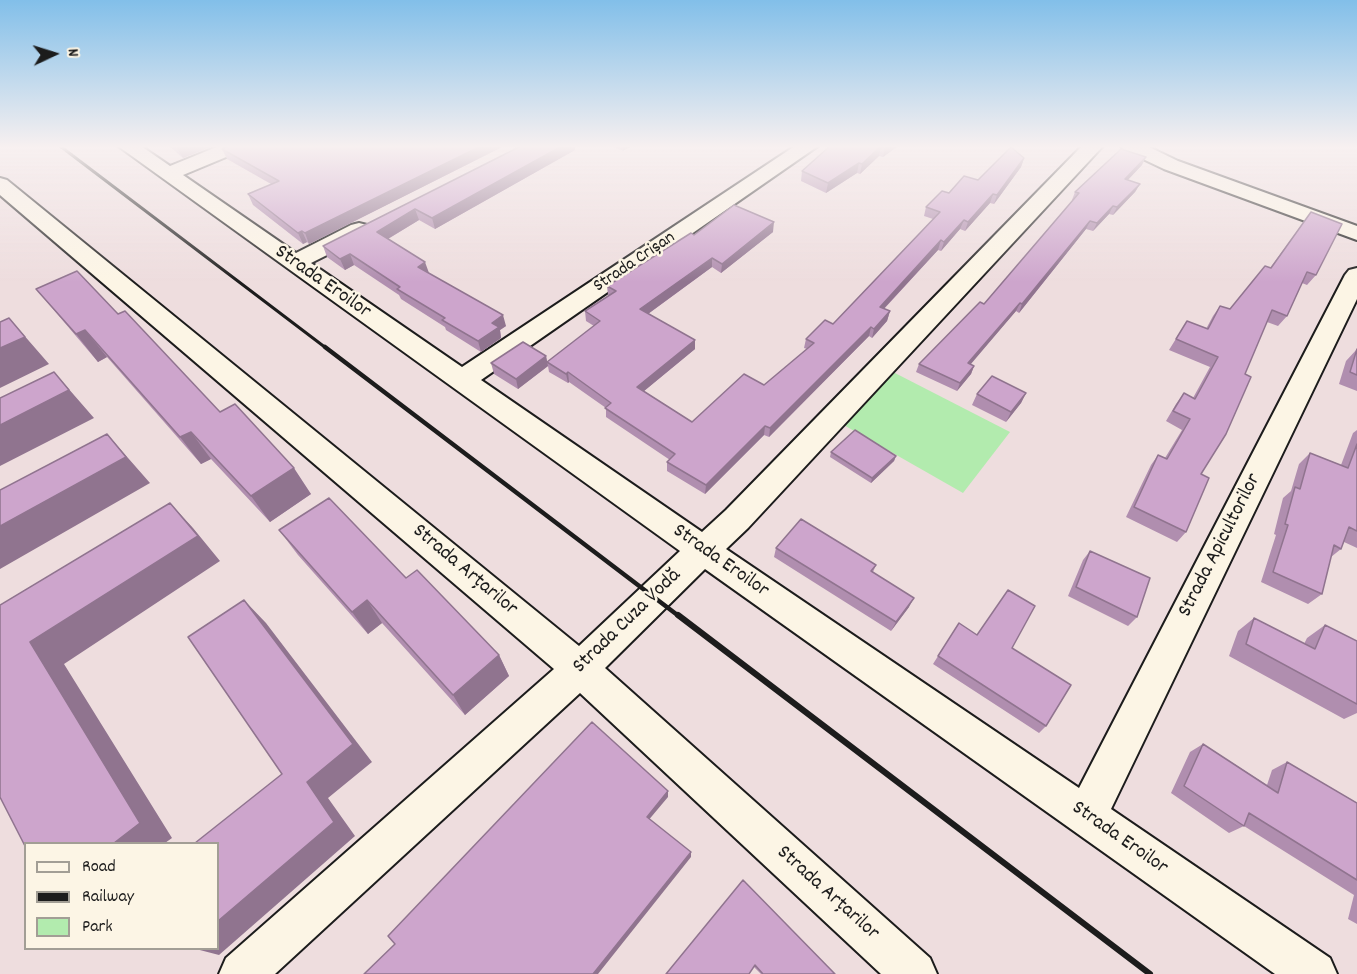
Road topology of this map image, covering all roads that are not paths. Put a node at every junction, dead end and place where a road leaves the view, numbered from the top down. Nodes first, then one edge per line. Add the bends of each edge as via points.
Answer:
1 (9, 191) edge
2 (193, 191) edge
3 (741, 191) edge
4 (1050, 191) edge
5 (1243, 191) edge
6 (378, 221) edge
7 (1357, 233) edge
8 (294, 263) junction
9 (1357, 275) edge
10 (461, 381) junction
11 (703, 550) junction
12 (580, 669) junction
13 (1086, 816) junction
14 (243, 974) edge
15 (914, 974) edge
16 (1314, 974) edge

1 - 12 street, Strada Arțarilor
2 - 8 street, Strada Eroilor
3 - 10 street, Strada Crișan
4 - 11 street, Strada Cuza Vodă
5 - 7 street
6 - 8 street
8 - 10 street, Strada Eroilor
9 - 13 street, Strada Apicultorilor
10 - 11 street, Strada Eroilor
11 - 12 street, Strada Cuza Vodă
11 - 13 street, Strada Eroilor
12 - 14 street, Strada Cuza Vodă
12 - 15 street, Strada Arțarilor
13 - 16 street, Strada Eroilor

